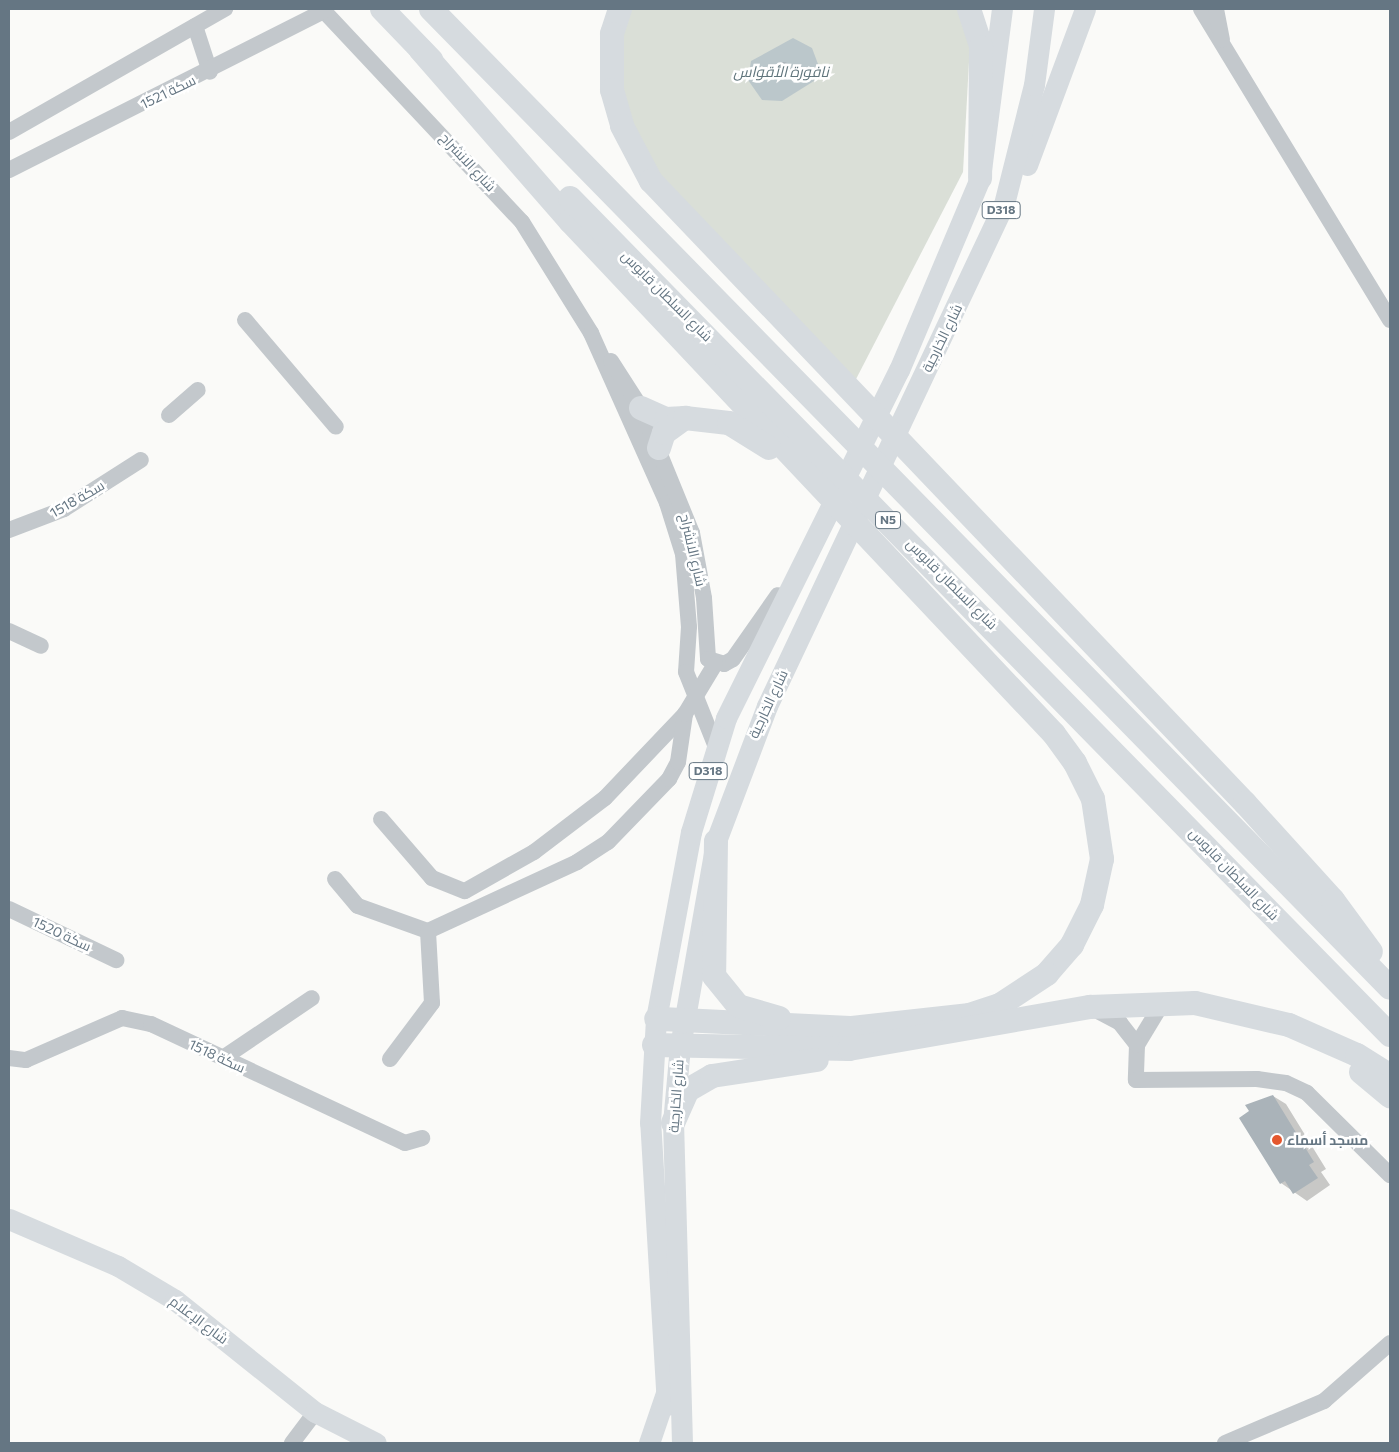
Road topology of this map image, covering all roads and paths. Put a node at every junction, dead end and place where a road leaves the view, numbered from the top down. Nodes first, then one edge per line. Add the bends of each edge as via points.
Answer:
1 (225, 9) edge
2 (382, 9) edge
3 (431, 9) edge
4 (620, 9) edge
5 (969, 9) edge
6 (1002, 9) edge
7 (1044, 9) edge
8 (1201, 9) edge
9 (1216, 9) edge
10 (323, 10) edge
11 (1084, 14) edge
12 (195, 26) junction
13 (420, 49) junction
14 (1225, 50) junction
15 (210, 72) junction
16 (9, 132) edge
17 (9, 170) edge
18 (980, 178) junction
19 (1004, 204) junction
20 (245, 320) dead end
21 (1390, 320) edge
22 (591, 332) junction
23 (607, 372) junction
24 (198, 390) dead end
25 (641, 408) junction
26 (169, 415) dead end
27 (685, 418) junction
28 (336, 427) dead end
29 (659, 448) junction
30 (141, 460) dead end
31 (859, 528) junction
32 (9, 530) edge
33 (808, 548) junction
34 (9, 631) edge
35 (41, 646) dead end
36 (715, 664) junction
37 (691, 708) junction
38 (716, 747) junction
39 (381, 819) dead end
40 (716, 841) junction
41 (335, 879) dead end
42 (9, 908) edge
43 (428, 931) junction
44 (116, 960) dead end
45 (1390, 978) edge
46 (1390, 988) edge
47 (312, 998) dead end
48 (1163, 1002) junction
49 (1090, 1007) junction
50 (656, 1019) junction
51 (685, 1021) junction
52 (1390, 1035) edge
53 (850, 1038) junction
54 (1318, 1038) junction
55 (654, 1045) junction
56 (1137, 1045) junction
57 (680, 1046) junction
58 (9, 1058) edge
59 (223, 1058) junction
60 (390, 1059) dead end
61 (1390, 1076) edge
62 (1390, 1096) edge
63 (673, 1123) junction
64 (422, 1138) dead end
65 (1390, 1175) edge
66 (9, 1219) edge
67 (1390, 1343) edge
68 (673, 1399) junction
69 (316, 1412) junction
70 (292, 1443) edge
71 (376, 1443) edge
72 (649, 1443) edge
73 (669, 1443) edge
74 (682, 1443) edge
75 (698, 1443) edge
76 (1225, 1443) edge

1 - 12 street
2 - 13 highway, شارع السلطان قابوس / N5
3 - 46 highway, شارع السلطان قابوس / N5
4 - 45 highway via 612,34 612,90 622,126 652,181 1245,803 1333,900
5 - 18 highway via 981,47
6 - 18 main road, شارع الخارجية / D318
7 - 19 main road, شارع الخارجية / D318 via 1034,85
8 - 14 street
9 - 14 street
10 - 15 street, سكة 1521
10 - 22 street, شارع الانشراح via 522,222
11 - 19 main road via 1031,159
12 - 15 street
12 - 16 street
13 - 31 highway via 570,221
13 - 52 highway, شارع السلطان قابوس / N5 via 978,611
14 - 21 street
15 - 17 street, سكة 1521
18 - 33 main road, شارع الخارجية / D318 via 899,370
19 - 40 main road, شارع الخارجية / D318 via 745,756
20 - 28 street
22 - 23 street, شارع الانشراح
22 - 25 street, شارع الانشراح
23 - 25 street
23 - 37 street, شارع الانشراح via 667,503 683,554 689,627 686,672
24 - 26 street
25 - 27 highway via 666,419
25 - 29 street, شارع الانشراح
27 - 29 highway via 664,433
27 - 31 highway via 729,423 757,437
29 - 36 street, شارع الانشراح via 692,534 704,598 704,650
30 - 32 street, سكة 1518 via 64,509
31 - 53 highway via 1054,734 1076,762 1093,799 1102,858 1092,905 1072,945 1026,990 1000,1006 970,1015
33 - 36 street via 741,652 724,664
33 - 38 main road, شارع الخارجية / D318
34 - 35 street
36 - 37 street
37 - 38 street, شارع الانشراح via 708,720
37 - 39 street via 605,798 534,852 465,891 432,878
37 - 43 street via 678,762 669,779 608,842 501,901
38 - 50 main road, شارع الخارجية / D318 via 688,841
40 - 51 main road, شارع الخارجية / D318
40 - 53 highway via 712,954 714,976 722,989 738,1006 756,1014
41 - 43 street via 358,906
42 - 44 street, سكة 1520
43 - 60 street via 432,1004
47 - 59 street
48 - 49 highway
48 - 54 highway via 1218,1006
48 - 56 street
49 - 53 highway
49 - 56 street via 1120,1023
50 - 51 highway
50 - 55 main road, شارع الخارجية / D318
51 - 53 highway
51 - 57 main road, شارع الخارجية / D318
53 - 57 highway
53 - 63 highway via 804,1064 712,1076 688,1090
54 - 61 highway
54 - 62 highway
55 - 57 highway
55 - 68 main road, شارع الخارجية / D318 via 652,1204
56 - 65 street via 1136,1080 1257,1079 1286,1083 1307,1093
57 - 63 main road, شارع الخارجية / D318
58 - 59 street, سكة 1518 via 26,1060 122,1018 151,1024
59 - 64 street, سكة 1518 via 405,1143
63 - 68 main road, شارع الخارجية / D318
66 - 69 main road, شارع الإعلام via 118,1266 175,1300
67 - 76 street via 1324,1401
68 - 72 main road
68 - 73 main road, شارع الخارجية / D318
68 - 74 main road, شارع الخارجية / D318
68 - 75 main road
69 - 70 street
69 - 71 main road, شارع الإعلام

